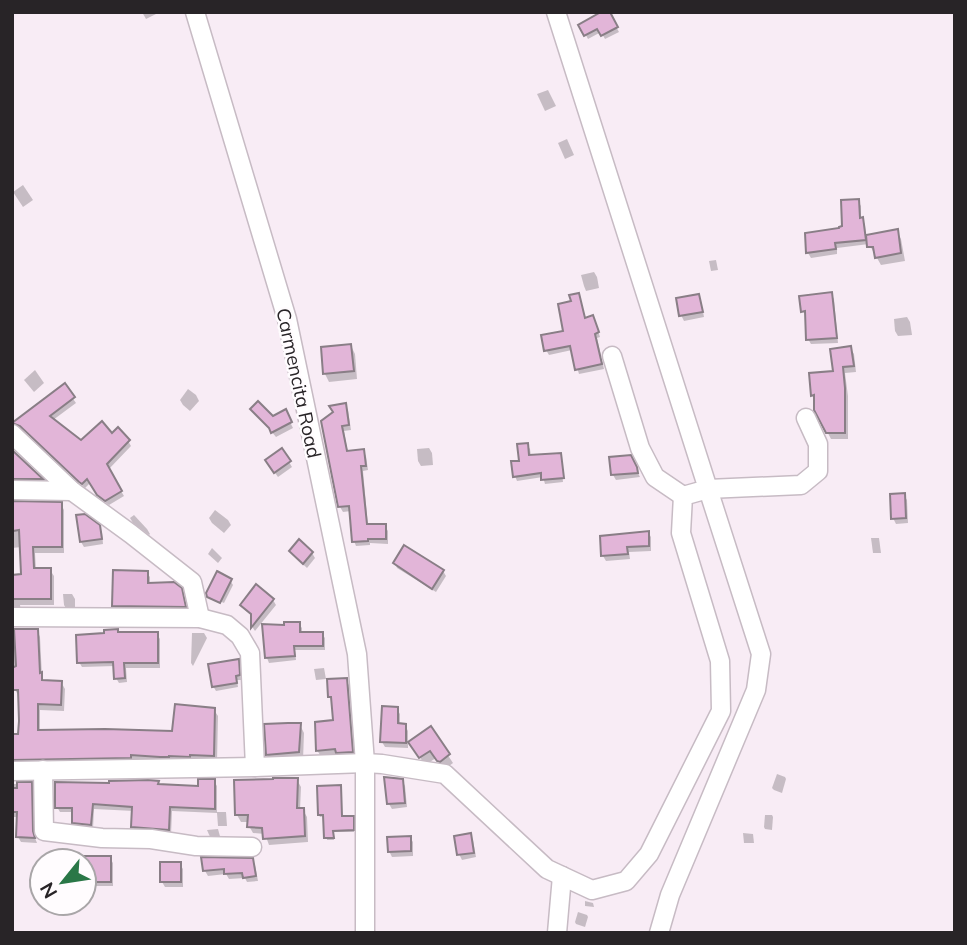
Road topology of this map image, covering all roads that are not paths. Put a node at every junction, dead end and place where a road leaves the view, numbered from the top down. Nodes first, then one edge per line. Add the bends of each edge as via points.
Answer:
1 (195, 12) edge
2 (556, 12) edge
3 (612, 356) dead end
4 (806, 418) dead end
5 (12, 434) edge
6 (708, 489) junction
7 (12, 490) edge
8 (72, 491) junction
9 (682, 496) junction
10 (12, 617) edge
11 (200, 618) junction
12 (365, 763) junction
13 (255, 767) junction
14 (43, 770) junction
15 (12, 771) edge
16 (253, 847) dead end
17 (562, 876) junction
18 (365, 933) edge
19 (556, 933) edge
20 (659, 933) edge

1 - 12 street, Carmencita Road via 287,319 357,654
2 - 6 street
3 - 9 street via 640,448 655,477
4 - 6 street via 818,444 818,471 801,485
5 - 8 street
6 - 9 street
6 - 20 street via 761,654 756,690 670,895
7 - 8 street
8 - 11 street via 192,582
9 - 17 street via 681,533 720,661 721,711 649,853 626,881 592,890
10 - 11 street
11 - 13 street via 227,625 250,653
12 - 13 street
12 - 17 street via 445,774 547,869
12 - 18 street, Carmencita Road
13 - 14 street
14 - 15 street
14 - 16 street via 44,831
17 - 19 street

